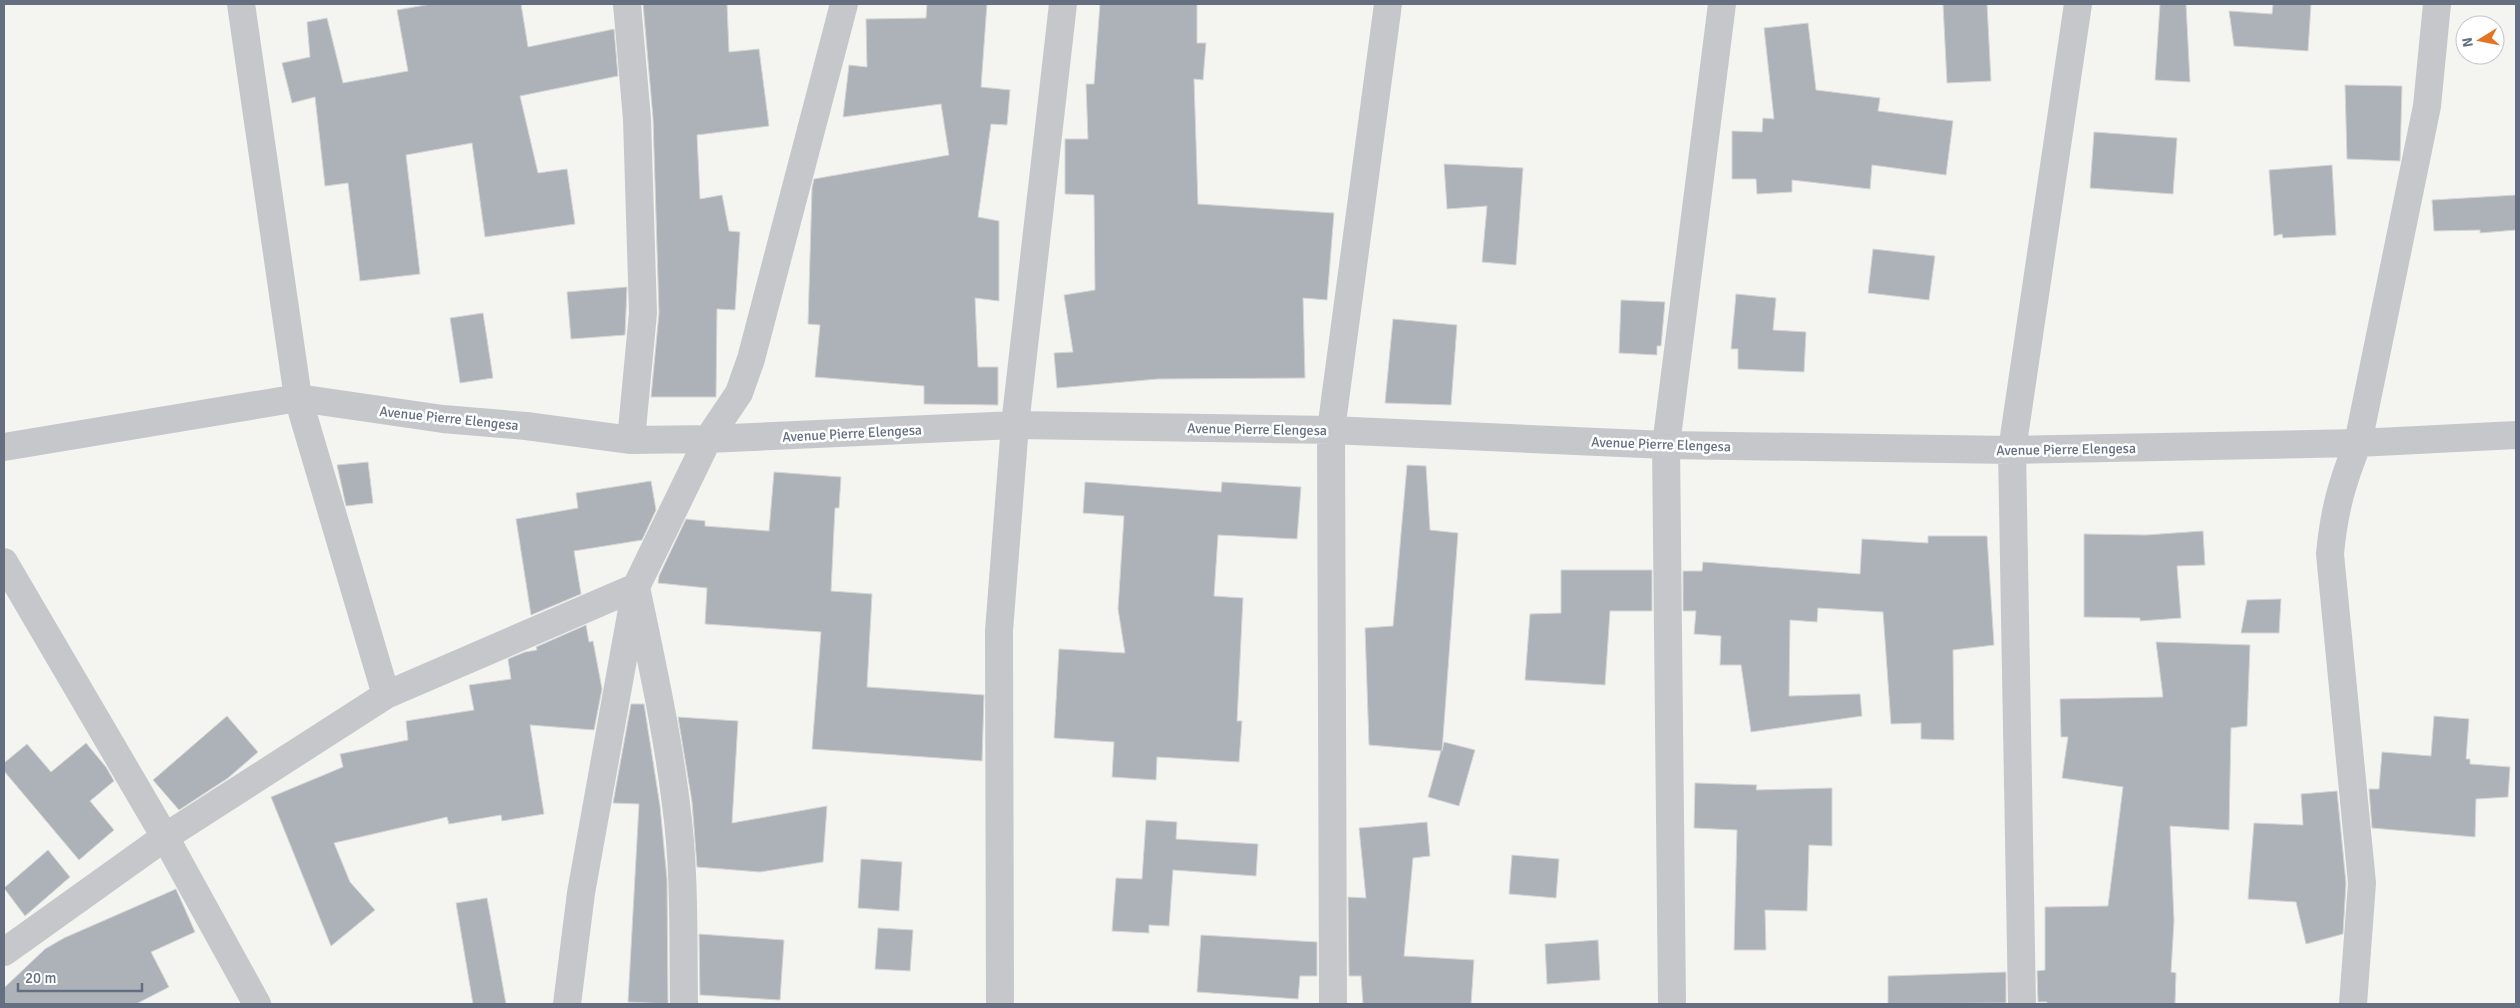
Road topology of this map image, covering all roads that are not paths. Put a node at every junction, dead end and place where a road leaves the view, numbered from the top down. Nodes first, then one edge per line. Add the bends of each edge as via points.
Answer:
1 (241, 4) edge
2 (627, 4) edge
3 (844, 4) edge
4 (1063, 4) edge
5 (1388, 4) edge
6 (1722, 4) edge
7 (2078, 4) edge
8 (2437, 4) edge
9 (298, 398) junction
10 (1014, 425) junction
11 (1331, 430) junction
12 (2516, 435) edge
13 (708, 439) junction
14 (631, 440) junction
15 (2358, 443) junction
16 (1666, 445) junction
17 (4, 447) edge
18 (2012, 450) junction
19 (4, 562) edge
20 (636, 587) junction
21 (386, 695) junction
22 (165, 837) junction
23 (4, 952) edge
24 (257, 1004) edge
25 (567, 1004) edge
26 (684, 1004) edge
27 (1000, 1004) edge
28 (1333, 1004) edge
29 (1672, 1004) edge
30 (2022, 1004) edge
31 (2353, 1004) edge

1 - 9 street
2 - 14 street via 638,118 643,313
3 - 13 street via 751,359 739,393
4 - 10 street
5 - 11 street
6 - 16 street
7 - 18 street
8 - 15 street via 2428,106
9 - 14 street, Avenue Pierre Elengesa via 443,419
9 - 17 street, Avenue Pierre Elengesa
9 - 21 street
10 - 11 street, Avenue Pierre Elengesa
10 - 13 street, Avenue Pierre Elengesa
10 - 27 street via 999,632
11 - 16 street, Avenue Pierre Elengesa
11 - 28 street
12 - 15 street, Avenue Pierre Elengesa
13 - 14 street, Avenue Pierre Elengesa
13 - 20 street
15 - 18 street, Avenue Pierre Elengesa
15 - 31 street via 2334,514 2330,554 2362,883
16 - 18 street, Avenue Pierre Elengesa
16 - 29 street
18 - 30 street
19 - 22 street
20 - 21 street
20 - 25 street via 581,893
20 - 26 street via 665,728 676,804 682,869
21 - 22 street
22 - 23 street
22 - 24 street

